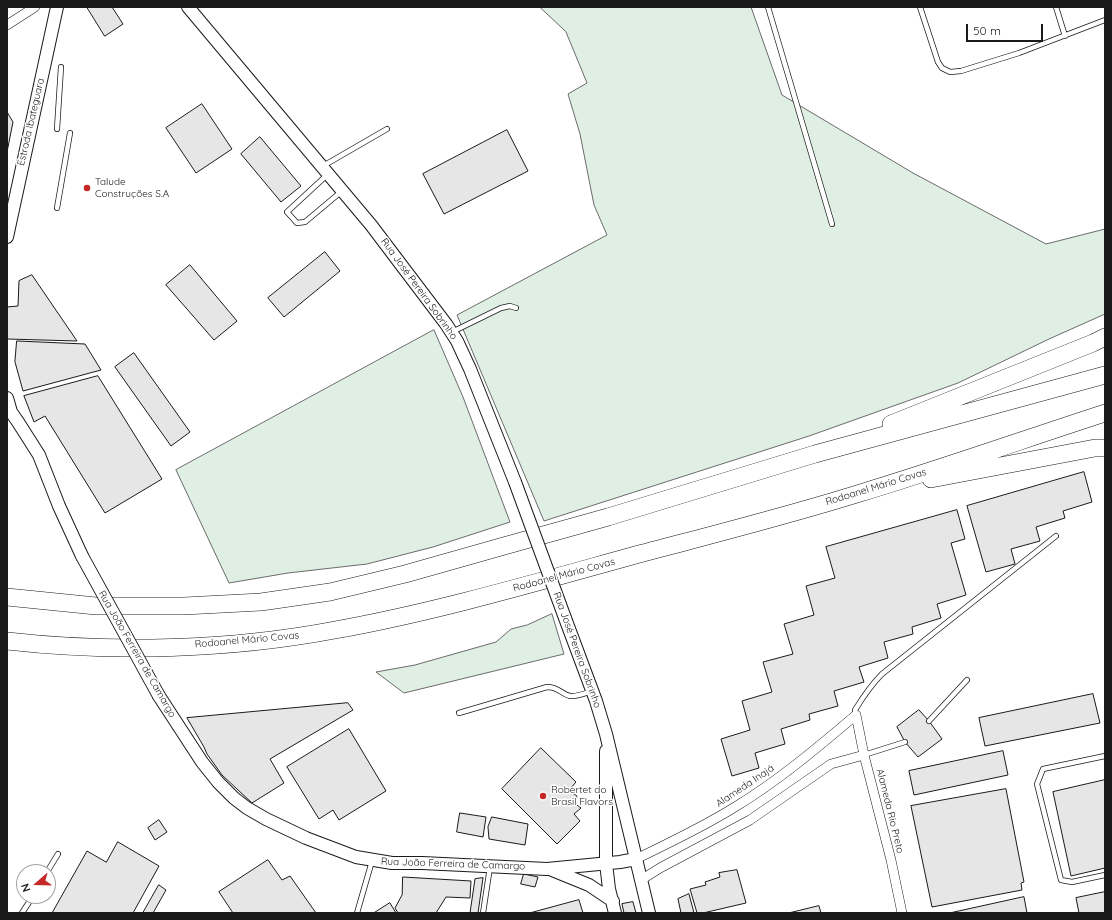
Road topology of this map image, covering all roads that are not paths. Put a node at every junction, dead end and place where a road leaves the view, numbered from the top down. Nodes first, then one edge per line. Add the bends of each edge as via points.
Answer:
1 (35, 7) edge
2 (57, 7) edge
3 (188, 7) edge
4 (768, 7) edge
5 (920, 7) edge
6 (1056, 7) edge
7 (1105, 20) edge
8 (7, 25) edge
9 (1065, 36) junction
10 (61, 66) dead end
11 (57, 129) dead end
12 (387, 129) dead end
13 (70, 133) dead end
14 (325, 170) junction
15 (342, 190) junction
16 (57, 208) dead end
17 (832, 224) dead end
18 (7, 237) edge
19 (516, 308) dead end
20 (452, 332) junction
21 (1105, 337) edge
22 (1105, 375) edge
23 (7, 398) edge
24 (9, 410) edge
25 (1105, 413) edge
26 (1105, 448) edge
27 (815, 454) junction
28 (857, 494) junction
29 (1056, 536) dead end
30 (7, 597) edge
31 (7, 642) edge
32 (967, 680) dead end
33 (592, 691) junction
34 (459, 713) dead end
35 (856, 715) junction
36 (929, 721) dead end
37 (606, 734) junction
38 (905, 742) dead end
39 (864, 755) junction
40 (1105, 756) edge
41 (58, 854) dead end
42 (636, 859) junction
43 (372, 861) junction
44 (606, 863) junction
45 (52, 864) edge
46 (490, 866) junction
47 (547, 868) junction
48 (1105, 875) edge
49 (641, 880) junction
50 (613, 901) junction
51 (28, 904) edge
52 (22, 913) edge
53 (356, 913) edge
54 (482, 913) edge
55 (615, 913) edge
56 (649, 913) edge
57 (902, 913) edge

1 - 8 street
2 - 18 street, Estrada Ibateguara
3 - 14 street, Rua José Pereira Sobrinho
4 - 17 lane
5 - 9 lane via 938,62 942,68 950,72 988,63
6 - 9 lane
7 - 9 lane
10 - 11 lane
12 - 14 lane
13 - 16 lane
14 - 15 street, Rua José Pereira Sobrinho
14 - 15 lane via 287,212 297,222 305,222
15 - 20 street, Rua José Pereira Sobrinho via 402,264
19 - 20 lane via 501,308
20 - 33 street, Rua José Pereira Sobrinho, bridge via 470,369 515,482
21 - 27 highway
22 - 27 highway
23 - 24 street
24 - 43 street, Rua João Ferreira de Camargo, bridge via 39,455 82,556 159,696 218,782 234,798 266,819 306,838
25 - 28 highway, Rodoanel Mário Covas
26 - 28 highway
27 - 30 highway via 593,521 405,574 330,592 261,602 184,606 96,606
28 - 31 highway, Rodoanel Mário Covas via 510,590 334,631 272,640 149,648
29 - 35 lane via 882,674 860,701 855,710
32 - 36 lane
33 - 34 lane via 569,696 555,687 547,687
33 - 37 street, Rua José Pereira Sobrinho
35 - 39 street, Alameda Rio Preto
35 - 42 street, Alameda Inajá via 818,747 736,807 704,826
37 - 42 street, Rua José Pereira Sobrinho
37 - 44 street, Rua José Pereira Sobrinho
38 - 39 lane
39 - 49 street via 831,764 750,820
39 - 57 street, Alameda Rio Preto
40 - 48 lane via 1043,770 1037,784 1061,880 1072,882
41 - 45 lane
42 - 44 street, Rua João Ferreira de Camargo
42 - 49 street, Rua José Pereira Sobrinho
43 - 46 street, Rua João Ferreira de Camargo
43 - 53 lane
44 - 47 street, Rua João Ferreira de Camargo
44 - 50 street, Rua José Pereira Sobrinho
46 - 47 street, Rua João Ferreira de Camargo
46 - 54 lane
47 - 50 street via 589,885
49 - 56 street, Rua José Pereira Sobrinho
50 - 55 street, Rua José Pereira Sobrinho
51 - 52 lane

